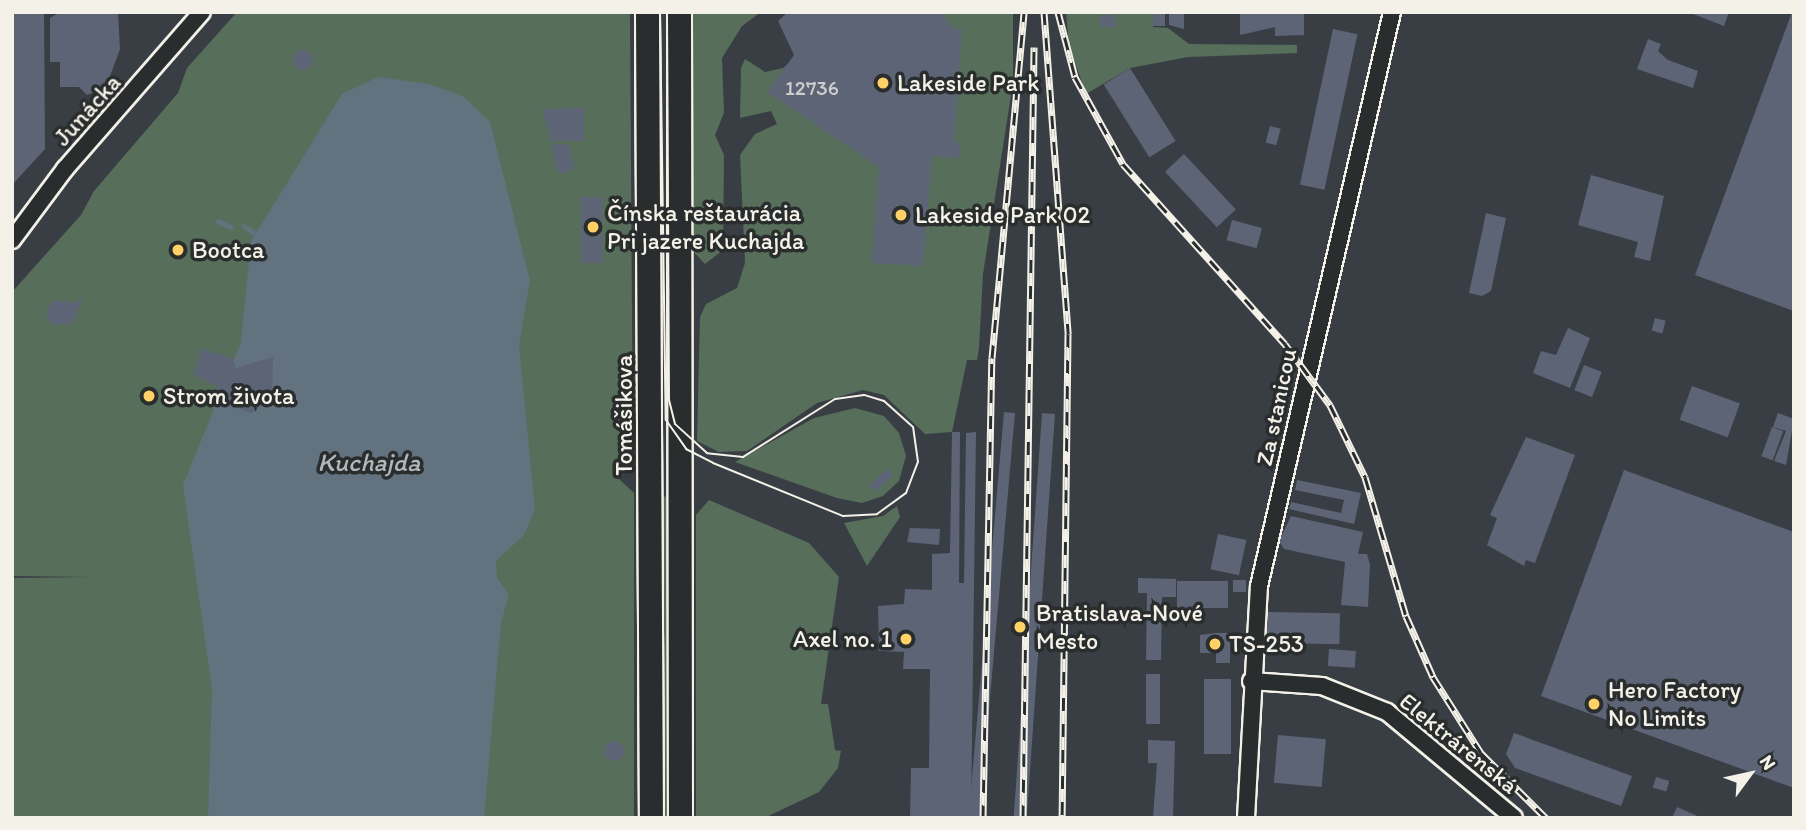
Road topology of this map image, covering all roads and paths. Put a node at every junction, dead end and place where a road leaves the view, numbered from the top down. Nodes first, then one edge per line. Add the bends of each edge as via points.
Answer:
1 (647, 12) edge
2 (679, 12) edge
3 (1392, 12) edge
4 (203, 13) edge
5 (12, 240) edge
6 (1251, 681) junction
7 (651, 818) edge
8 (680, 818) edge
9 (1246, 818) edge
10 (1514, 818) edge

1 - 7 main road, Tomášikova
2 - 8 main road
3 - 6 street, Za stanicou via 1259,586
4 - 5 street, Junácka via 65,169
6 - 9 street, Za stanicou
6 - 10 street, Elektrárenská via 1322,686 1387,712

